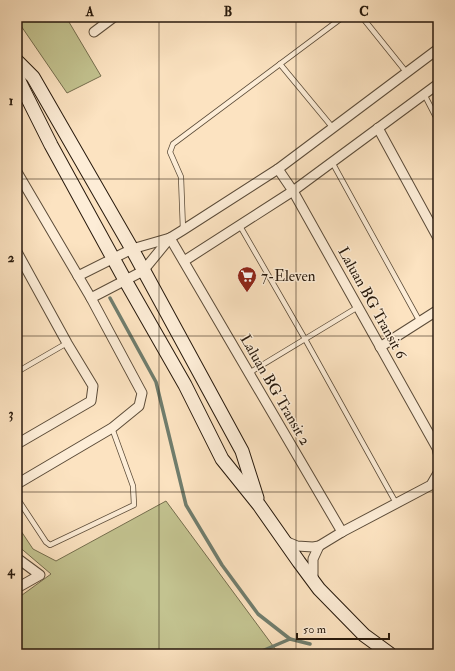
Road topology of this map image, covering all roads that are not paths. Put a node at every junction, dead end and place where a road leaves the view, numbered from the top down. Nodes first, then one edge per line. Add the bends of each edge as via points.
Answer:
1 (114, 17) edge
2 (343, 17) edge
3 (362, 17) edge
4 (94, 32) dead end
5 (438, 49) edge
6 (17, 61) edge
7 (280, 64) junction
8 (407, 72) junction
9 (17, 75) edge
10 (438, 84) edge
11 (424, 94) junction
12 (438, 121) edge
13 (333, 128) junction
14 (378, 128) junction
15 (332, 162) junction
16 (278, 169) junction
17 (17, 172) edge
18 (293, 192) junction
19 (240, 226) junction
20 (183, 230) junction
21 (170, 238) junction
22 (438, 238) edge
23 (132, 249) junction
24 (17, 252) edge
25 (114, 258) junction
26 (184, 261) junction
27 (143, 271) junction
28 (78, 276) junction
29 (125, 280) junction
30 (91, 298) junction
31 (358, 307) junction
32 (438, 310) edge
33 (420, 322) junction
34 (305, 339) junction
35 (67, 343) junction
36 (380, 346) junction
37 (17, 372) edge
38 (249, 373) junction
39 (112, 428) junction
40 (17, 444) edge
41 (438, 453) edge
42 (438, 473) edge
43 (17, 484) edge
44 (17, 498) edge
45 (396, 503) junction
46 (259, 505) junction
47 (342, 532) junction
48 (284, 540) junction
49 (319, 546) junction
50 (17, 558) edge
51 (313, 580) junction
52 (17, 588) edge
53 (390, 654) edge

1 - 4 street
2 - 7 lane
3 - 8 lane
5 - 8 street
6 - 23 main road via 33,77
7 - 13 lane
7 - 20 lane via 173,144 170,152 181,177
8 - 13 street
9 - 25 main road via 51,145
10 - 11 street
11 - 12 lane
11 - 14 street
13 - 16 street
14 - 15 street
14 - 22 street
15 - 18 street
15 - 33 lane
16 - 18 street, Laluan BG Transit 6
16 - 20 street
17 - 28 street
18 - 19 street
18 - 31 street, Laluan BG Transit 6
19 - 26 street
19 - 34 lane
20 - 21 street
21 - 23 street
21 - 26 street, Laluan BG Transit 2
21 - 27 street
23 - 25 street
23 - 27 main road
24 - 35 street
25 - 28 street
25 - 29 main road
26 - 38 street, Laluan BG Transit 2
27 - 29 street
27 - 46 main road via 242,451
28 - 30 street
29 - 30 street
29 - 46 main road via 185,385 222,459
30 - 39 street via 142,393 138,406
31 - 34 lane
31 - 36 street, Laluan BG Transit 6
32 - 33 street
33 - 36 street
34 - 38 lane
34 - 45 lane
35 - 37 lane
35 - 40 street via 93,386 91,401
36 - 41 street, Laluan BG Transit 6
38 - 47 street, Laluan BG Transit 2
39 - 43 street
39 - 44 lane via 134,486 134,505 50,545
42 - 45 street via 431,485
45 - 47 street
46 - 48 main road
47 - 49 street
48 - 49 street via 297,546
48 - 51 main road
49 - 51 street via 313,559
50 - 52 street via 40,575
51 - 53 main road via 364,635

